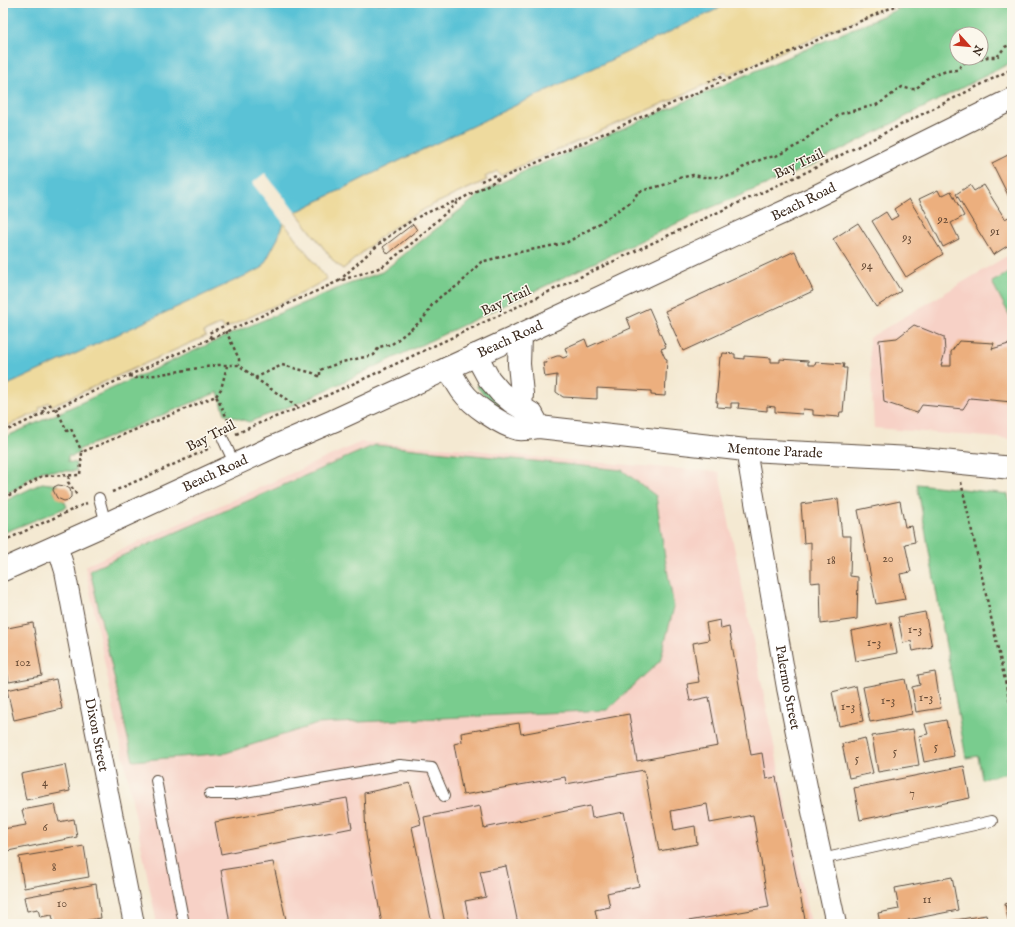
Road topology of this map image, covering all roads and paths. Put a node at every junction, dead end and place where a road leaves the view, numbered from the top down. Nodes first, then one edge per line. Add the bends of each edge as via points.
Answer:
1 (902, 3) edge
2 (1012, 44) edge
3 (1012, 68) edge
4 (722, 81) junction
5 (708, 82) dead end
6 (1012, 99) edge
7 (497, 180) junction
8 (481, 181) dead end
9 (461, 199) junction
10 (339, 281) junction
11 (228, 324) dead end
12 (226, 331) junction
13 (520, 335) junction
14 (211, 338) junction
15 (476, 355) junction
16 (238, 365) junction
17 (227, 366) junction
18 (448, 368) junction
19 (128, 376) junction
20 (255, 378) junction
21 (216, 396) junction
22 (54, 403) dead end
23 (521, 407) junction
24 (56, 408) junction
25 (299, 408) junction
26 (44, 413) junction
27 (539, 427) junction
28 (3, 432) edge
29 (235, 434) junction
30 (223, 439) junction
31 (746, 450) junction
32 (82, 452) junction
33 (956, 462) junction
34 (234, 465) junction
35 (1012, 468) edge
36 (69, 476) junction
37 (77, 494) dead end
38 (3, 498) edge
39 (98, 498) junction
40 (106, 524) junction
41 (3, 541) edge
42 (57, 545) junction
43 (3, 570) edge
44 (1012, 712) edge
45 (156, 780) dead end
46 (210, 794) dead end
47 (444, 796) dead end
48 (992, 821) dead end
49 (822, 859) junction
50 (134, 924) edge
51 (184, 924) edge
52 (836, 924) edge

1 - 4 path
2 - 20 path via 1005,47 997,57 973,59 965,62 957,70 934,75 915,89 902,87 876,105 840,114 800,144 726,177 694,175 638,192 633,200 566,243 481,262 459,285 442,295 420,322 392,344 379,347 374,355 320,370 320,377 282,365
3 - 25 path, Bay Trail via 813,169
4 - 5 path via 720,77
4 - 7 path
6 - 13 main road, Beach Road via 786,211
7 - 8 path via 495,175
7 - 9 path
9 - 10 path via 419,216 388,237
9 - 10 path via 382,267
10 - 12 path
11 - 14 path via 209,333
12 - 14 path
12 - 16 path via 239,359
13 - 15 main road, Beach Road
13 - 23 main road
14 - 19 path
15 - 18 main road, Beach Road
15 - 23 main road via 495,387 506,398
16 - 17 path
16 - 20 path
17 - 19 path via 218,364 136,378
17 - 21 path via 221,389
18 - 27 main road, Mentone Parade via 462,392 487,413 519,429
18 - 34 main road, Beach Road
19 - 24 path
20 - 25 path
21 - 29 path
21 - 32 path
22 - 26 path via 42,409
23 - 27 main road via 532,414
24 - 26 path
24 - 32 path via 67,431 71,429
25 - 29 path, Bay Trail
26 - 28 path
27 - 31 main road, Mentone Parade
29 - 30 path, Bay Trail
30 - 34 lane
30 - 39 path, Bay Trail via 204,451
31 - 33 main road, Mentone Parade
31 - 49 street, Palermo Street via 787,688
32 - 36 path via 80,475
33 - 35 main road, Mentone Parade
33 - 44 path
34 - 40 main road, Beach Road
36 - 37 path via 68,482
36 - 38 path via 42,476
39 - 40 lane
39 - 41 path, Bay Trail
40 - 42 main road, Beach Road
42 - 43 main road, Beach Road
42 - 50 street, Dixon Street via 65,571
45 - 51 lane
46 - 47 lane via 234,794 400,765 432,768
48 - 49 lane
49 - 52 street, Palermo Street

